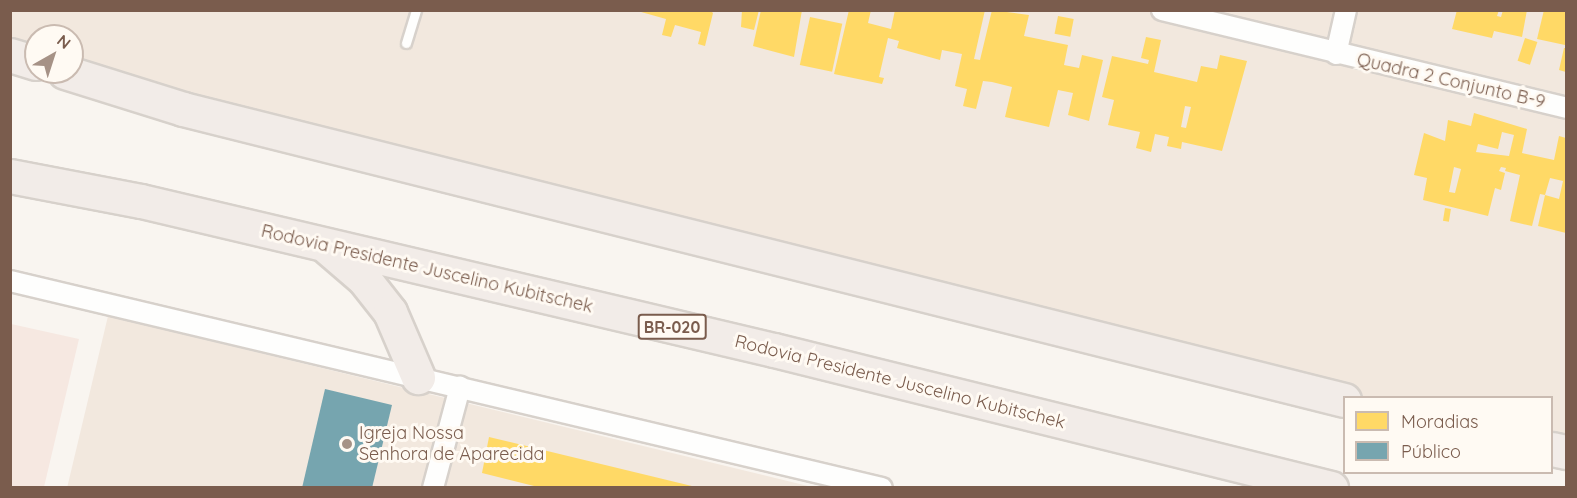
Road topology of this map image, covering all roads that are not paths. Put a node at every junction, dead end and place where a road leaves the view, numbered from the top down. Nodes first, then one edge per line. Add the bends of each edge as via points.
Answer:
1 (416, 10) edge
2 (1162, 10) edge
3 (1346, 10) edge
4 (406, 43) dead end
5 (1336, 54) junction
6 (84, 78) edge
7 (1566, 108) edge
8 (10, 176) edge
9 (325, 245) junction
10 (10, 281) edge
11 (418, 377) junction
12 (460, 387) junction
13 (1343, 400) edge
14 (434, 488) edge
15 (882, 488) edge
16 (1331, 488) edge

1 - 4 lane
2 - 5 street, Quadra 2 Conjunto B-9
3 - 5 street
5 - 7 street, Quadra 2 Conjunto B-9
6 - 13 highway via 183,109
8 - 9 highway, Rodovia Presidente Juscelino Kubitschek / BR-020
9 - 11 highway via 364,279 390,312
9 - 16 highway, Rodovia Presidente Juscelino Kubitschek / BR-020
10 - 11 street
11 - 12 street
12 - 14 street
12 - 15 street

